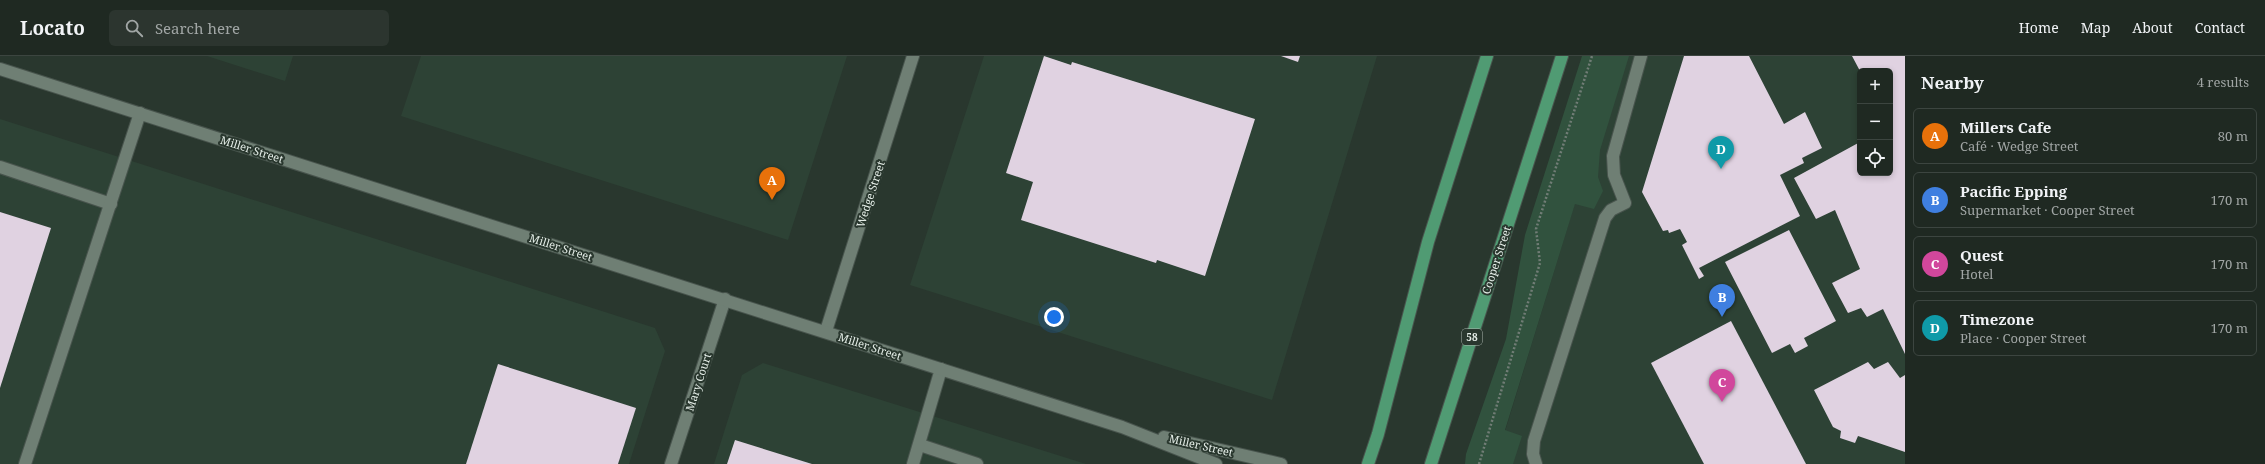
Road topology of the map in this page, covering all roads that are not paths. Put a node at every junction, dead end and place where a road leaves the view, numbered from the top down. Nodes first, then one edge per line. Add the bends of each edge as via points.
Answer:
1 (913, 56) edge
2 (1487, 56) edge
3 (1562, 56) edge
4 (1641, 56) edge
5 (0, 69) edge
6 (140, 113) junction
7 (0, 167) edge
8 (111, 204) junction
9 (725, 299) junction
10 (826, 331) junction
11 (942, 369) junction
12 (1122, 427) junction
13 (920, 445) junction
14 (24, 464) edge
15 (671, 464) edge
16 (914, 464) edge
17 (977, 464) edge
18 (1216, 464) edge
19 (1281, 464) edge
20 (1368, 464) edge
21 (1431, 464) edge
22 (1536, 464) edge

1 - 10 street, Wedge Street
2 - 20 main road via 1428,242
3 - 21 main road, Cooper Street / 58
4 - 22 street via 1613,156 1614,175 1626,203 1611,210 1605,218 1534,441 1533,454
5 - 6 street, Miller Street
6 - 8 street
6 - 9 street, Miller Street
7 - 8 street
8 - 14 street
9 - 10 street, Miller Street
9 - 15 street, Mary Court
10 - 11 street, Miller Street
11 - 12 street, Miller Street
11 - 13 street
12 - 18 street, Miller Street
12 - 19 street, Miller Street
13 - 16 street
13 - 17 street

